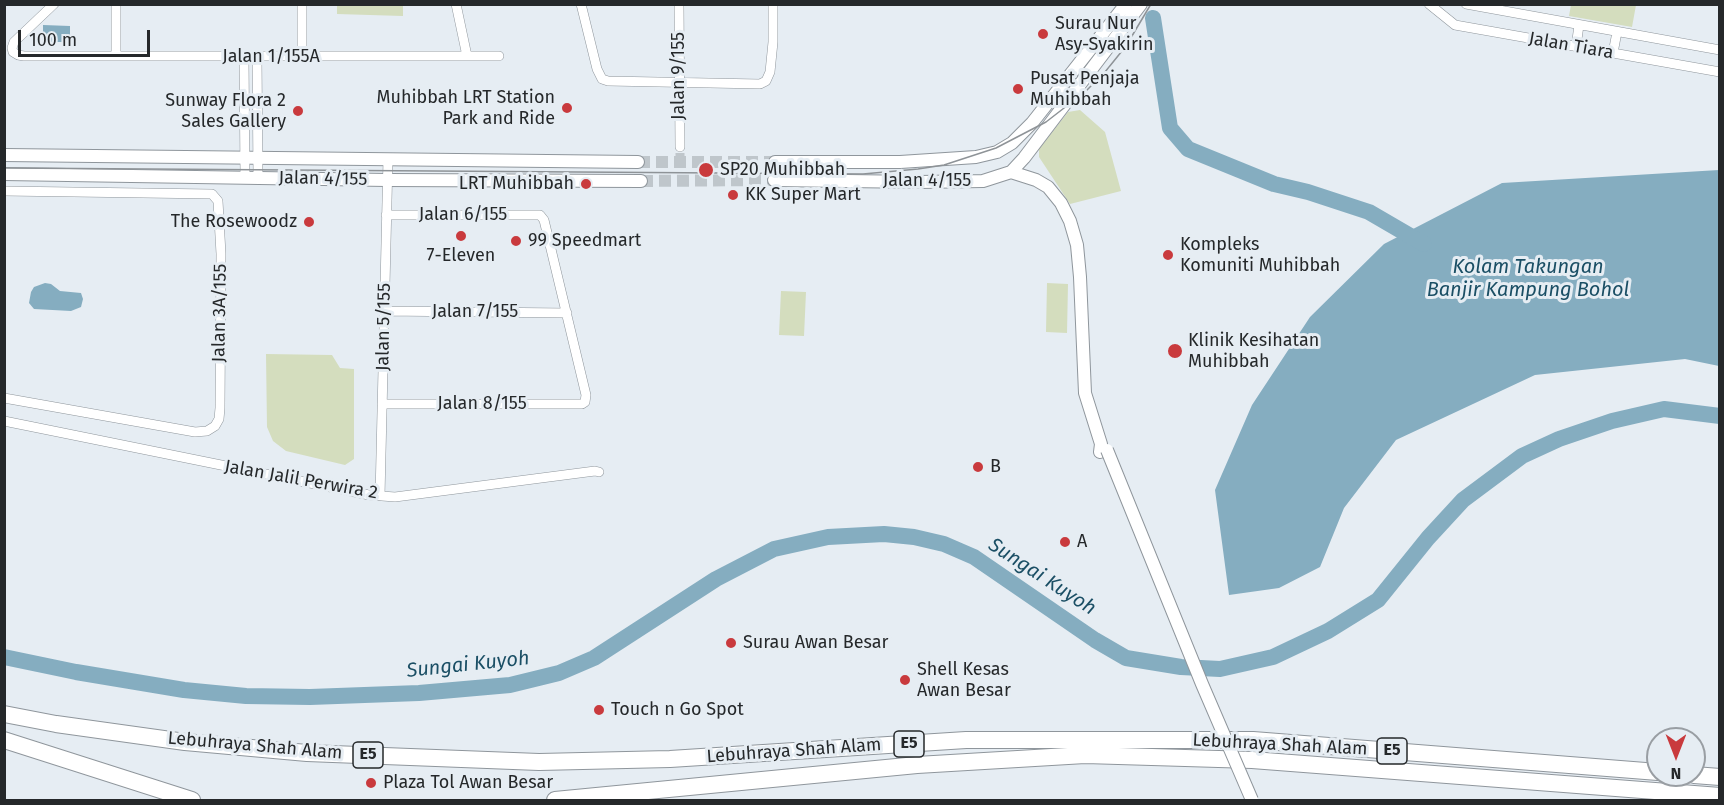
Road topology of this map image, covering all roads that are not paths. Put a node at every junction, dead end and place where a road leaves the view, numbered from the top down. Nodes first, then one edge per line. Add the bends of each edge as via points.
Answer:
1 (54, 4) edge
2 (116, 4) edge
3 (302, 4) edge
4 (456, 4) edge
5 (581, 4) edge
6 (679, 4) edge
7 (773, 4) edge
8 (1126, 4) edge
9 (1141, 4) edge
10 (1429, 4) edge
11 (1466, 4) edge
12 (1579, 25) junction
13 (1617, 32) junction
14 (1576, 47) junction
15 (1719, 50) edge
16 (10, 51) edge
17 (1613, 53) junction
18 (116, 56) junction
19 (467, 56) junction
20 (499, 56) dead end
21 (244, 57) junction
22 (257, 57) junction
23 (302, 57) junction
24 (1719, 72) edge
25 (679, 83) junction
26 (680, 147) tunnel mouth
27 (4, 155) edge
28 (251, 158) junction
29 (388, 159) junction
30 (638, 162) tunnel mouth
31 (775, 162) tunnel mouth
32 (1011, 172) junction
33 (4, 174) edge
34 (251, 177) junction
35 (387, 180) junction
36 (774, 180) tunnel mouth
37 (641, 181) tunnel mouth
38 (4, 191) edge
39 (386, 214) junction
40 (384, 311) junction
41 (567, 313) junction
42 (4, 398) edge
43 (382, 404) junction
44 (4, 421) edge
45 (1103, 449) junction
46 (599, 472) dead end
47 (380, 495) junction
48 (4, 714) edge
49 (4, 740) edge
50 (1646, 771) edge
51 (1719, 796) edge
52 (192, 801) edge
53 (555, 801) edge
54 (1244, 801) edge
55 (1252, 801) edge

1 - 16 street via 18,37
2 - 18 street
3 - 23 street
4 - 19 street
5 - 25 street via 602,79
6 - 25 street, Jalan 9/155
7 - 25 street via 770,72 766,81
8 - 31 street, Jalan 4/155 via 1032,123 997,152 900,162
9 - 32 street
10 - 14 street, Jalan Tiara via 1455,25
11 - 12 street
12 - 13 street
12 - 14 street
13 - 15 street
13 - 17 street
14 - 17 street, Jalan Tiara
16 - 18 street, Jalan 1/155A via 24,56
17 - 24 street, Jalan Tiara
18 - 21 street, Jalan 1/155A
19 - 20 street, Jalan 1/155A
19 - 23 street, Jalan 1/155A
21 - 22 street, Jalan 1/155A
21 - 28 street
22 - 23 street, Jalan 1/155A
22 - 28 street
25 - 26 street, Jalan 9/155
27 - 28 street, Jalan 4/155
28 - 29 street, Jalan 4/155
28 - 34 street
29 - 30 street, Jalan 4/155
29 - 35 street, Jalan 5/155
32 - 36 street, Jalan 4/155 via 983,181
32 - 45 street via 1048,187 1070,221 1080,277 1085,393
33 - 34 street, Jalan 4/155
34 - 35 street, Jalan 4/155
35 - 37 street, Jalan 4/155
35 - 39 street, Jalan 5/155
38 - 42 street, Jalan 3A/155 via 212,195 218,201 221,254 220,408 215,426 195,432
39 - 40 street, Jalan 5/155
39 - 41 street, Jalan 6/155 via 540,215
40 - 41 street, Jalan 7/155
40 - 43 street, Jalan 5/155
41 - 43 street, Jalan 8/155 via 586,395 582,404
43 - 47 street, Jalan 5/155
44 - 47 street, Jalan Jalil Perwira 2
45 - 54 street via 1195,687
45 - 55 street, bridge
46 - 47 street, Jalan Jalil Perwira 2 via 395,497
48 - 50 highway, Lebuhraya Shah Alam / E5 via 196,743 307,753 539,762 670,759 966,740 1253,740
49 - 52 highway
51 - 53 highway, Lebuhraya Shah Alam / E5 via 1252,760 1085,755 917,765

